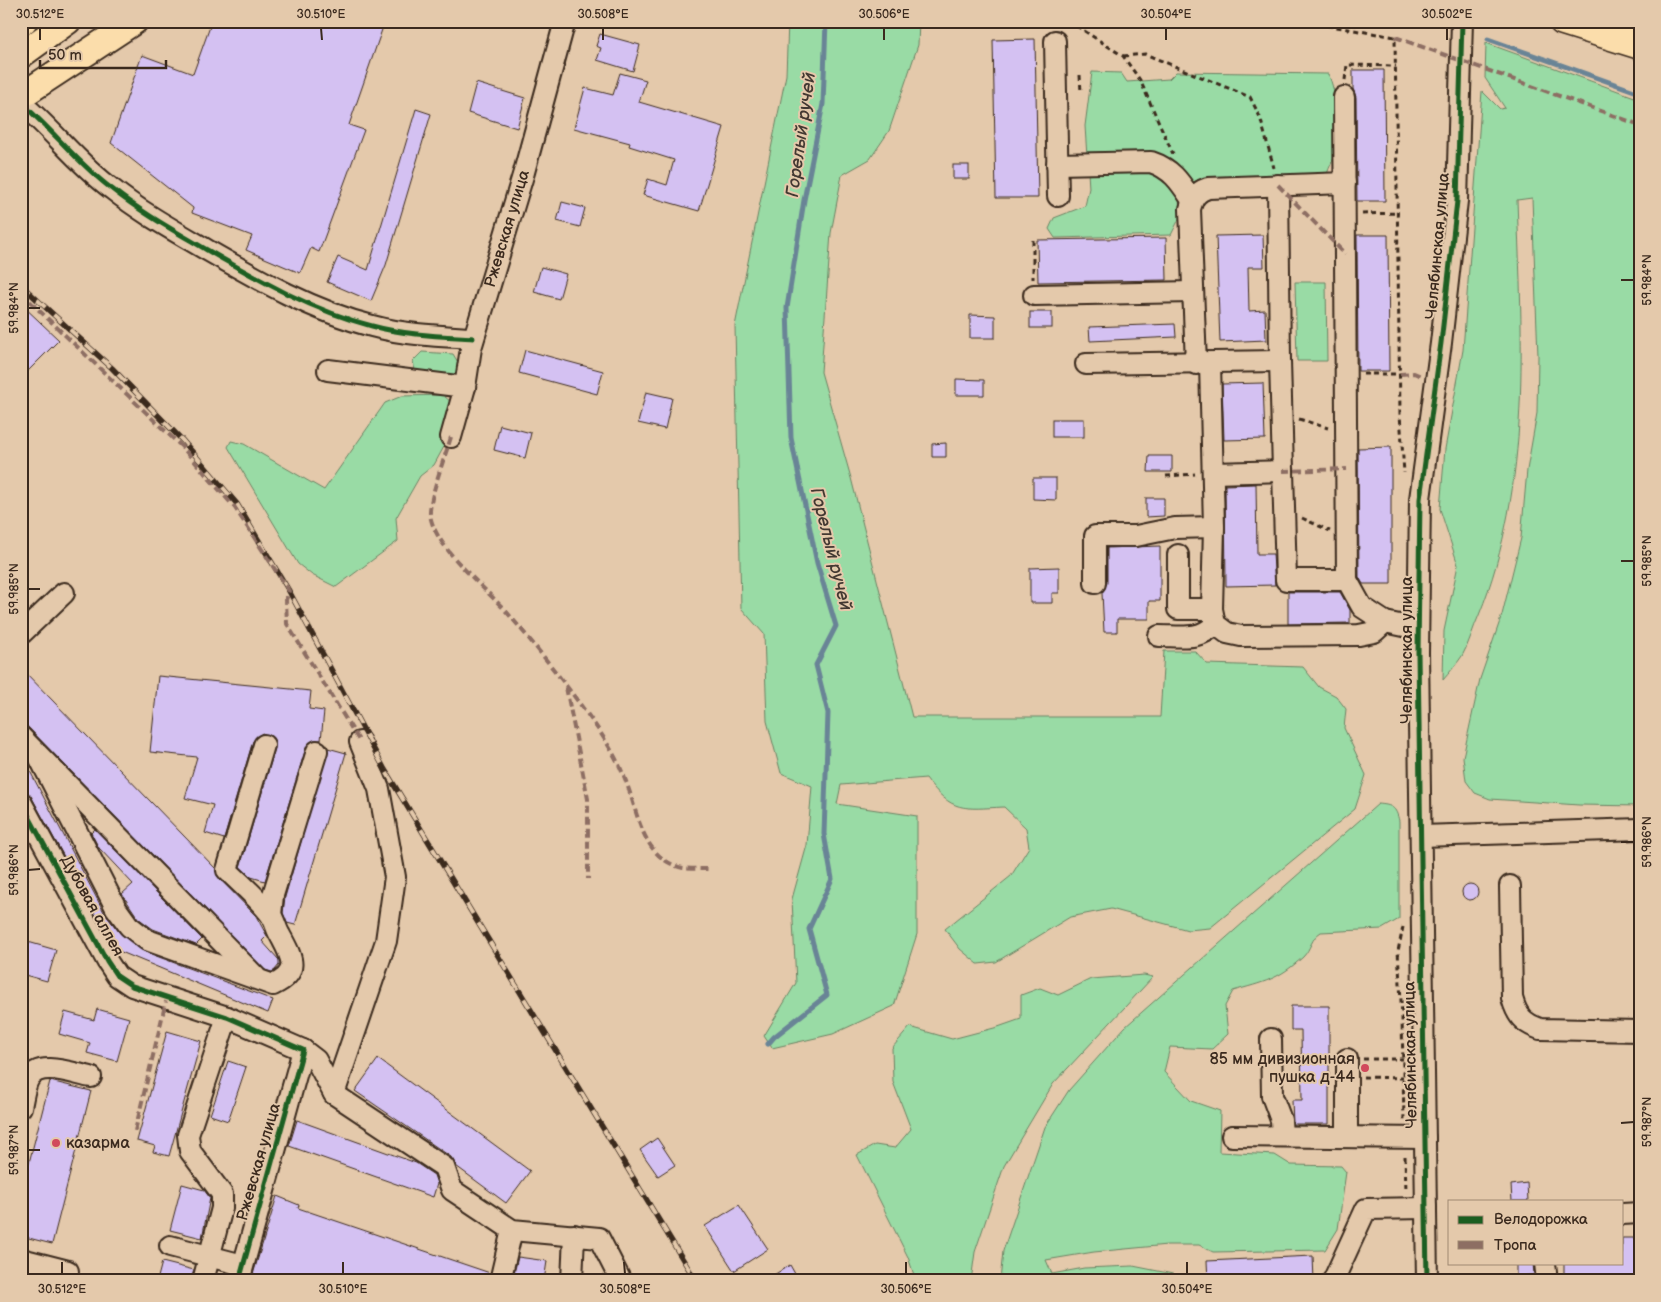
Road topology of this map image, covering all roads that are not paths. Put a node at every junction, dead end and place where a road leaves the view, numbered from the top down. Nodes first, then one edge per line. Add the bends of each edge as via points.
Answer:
1 (68, 21) edge
2 (135, 21) edge
3 (565, 21) edge
4 (1462, 21) edge
5 (1563, 21) edge
6 (1055, 41) dead end
7 (1640, 44) edge
8 (21, 55) edge
9 (21, 96) edge
10 (1344, 97) road end
11 (21, 103) edge
12 (1057, 164) junction
13 (1345, 183) junction
14 (1278, 185) junction
15 (1058, 196) dead end
16 (1192, 200) junction
17 (1193, 292) junction
18 (1034, 295) road end
19 (474, 338) junction
20 (1280, 361) junction
21 (1086, 364) dead end
22 (1203, 364) junction
23 (328, 370) dead end
24 (464, 387) junction
25 (451, 437) dead end
26 (1283, 472) junction
27 (1213, 473) junction
28 (1214, 527) junction
29 (1178, 555) dead end
30 (1347, 580) junction
31 (1095, 583) dead end
32 (64, 593) dead end
33 (1213, 616) junction
34 (1385, 622) junction
35 (1418, 629) junction
36 (21, 634) edge
37 (1159, 636) dead end
38 (21, 737) edge
39 (360, 742) dead end
40 (264, 745) dead end
41 (316, 751) dead end
42 (38, 755) junction
43 (21, 802) edge
44 (1640, 829) edge
45 (1421, 836) junction
46 (1510, 886) dead end
47 (271, 915) junction
48 (261, 982) junction
49 (227, 1017) junction
50 (1640, 1031) edge
51 (1271, 1039) dead end
52 (303, 1050) junction
53 (1347, 1068) road end
54 (91, 1077) dead end
55 (25, 1078) edge
56 (334, 1094) junction
57 (21, 1107) edge
58 (1232, 1136) dead end
59 (1282, 1136) junction
60 (1346, 1136) junction
61 (1425, 1138) junction
62 (1426, 1208) junction
63 (1640, 1213) edge
64 (1624, 1214) edge
65 (512, 1230) junction
66 (574, 1236) junction
67 (170, 1246) dead end
68 (209, 1256) junction
69 (21, 1259) edge
70 (1545, 1264) edge
71 (68, 1271) dead end
72 (241, 1273) edge
73 (203, 1281) edge
74 (500, 1281) edge
75 (572, 1281) edge
76 (622, 1281) edge
77 (1333, 1281) edge
78 (1427, 1281) edge
79 (1547, 1281) edge

1 - 8 main road
2 - 9 main road
3 - 19 street, Ржевская улица
4 - 35 street, Челябинская улица via 1457,201 1420,499
5 - 7 highway
6 - 12 street
10 - 13 street
11 - 19 street via 111,189 154,219 242,271 315,308 372,326 416,335
12 - 15 street
12 - 16 street via 1151,162 1176,176
13 - 14 street
13 - 30 street
14 - 16 street via 1208,188 1199,191
14 - 20 street
16 - 17 street
17 - 18 street
17 - 22 street
19 - 24 street, Ржевская улица
20 - 22 street
20 - 26 street
21 - 22 street
22 - 27 street
23 - 24 street
24 - 25 street, Ржевская улица
26 - 27 street
26 - 30 street via 1286,580
27 - 28 street
28 - 31 street via 1176,528 1136,536 1095,536
28 - 33 street
29 - 33 street via 1178,609
30 - 34 street via 1362,607
32 - 36 street
33 - 34 street via 1227,633 1249,636 1359,635 1374,632
33 - 37 street via 1208,632 1198,637
34 - 35 street
35 - 45 street, Челябинская улица
38 - 42 street
39 - 56 street via 379,789 394,877 386,941
40 - 47 street via 227,870
41 - 47 street
42 - 48 street
42 - 48 street via 116,908 129,926 147,940
43 - 49 street, Дубовая аллея via 117,976 132,986
44 - 45 street
45 - 61 street, Челябинская улица
46 - 50 street via 1512,998 1517,1015 1540,1029
47 - 48 street via 279,935 290,950 292,967 284,980 274,985
49 - 52 street, Дубовая аллея
49 - 68 street via 188,1135 190,1151 222,1194 222,1208
51 - 59 street via 1272,1096 1281,1120
52 - 56 street via 316,1060
52 - 72 street, Ржевская улица
53 - 60 street
54 - 55 street via 51,1069
55 - 57 street
56 - 65 street via 444,1167 452,1190
58 - 59 street
59 - 60 street
60 - 61 street
61 - 62 street, Челябинская улица
62 - 77 street via 1366,1209
62 - 78 street, Челябинская улица
63 - 64 street
65 - 66 street
65 - 74 street
66 - 75 street
66 - 76 street via 599,1238
67 - 68 street
68 - 72 street
68 - 73 street
69 - 71 street
70 - 79 street

